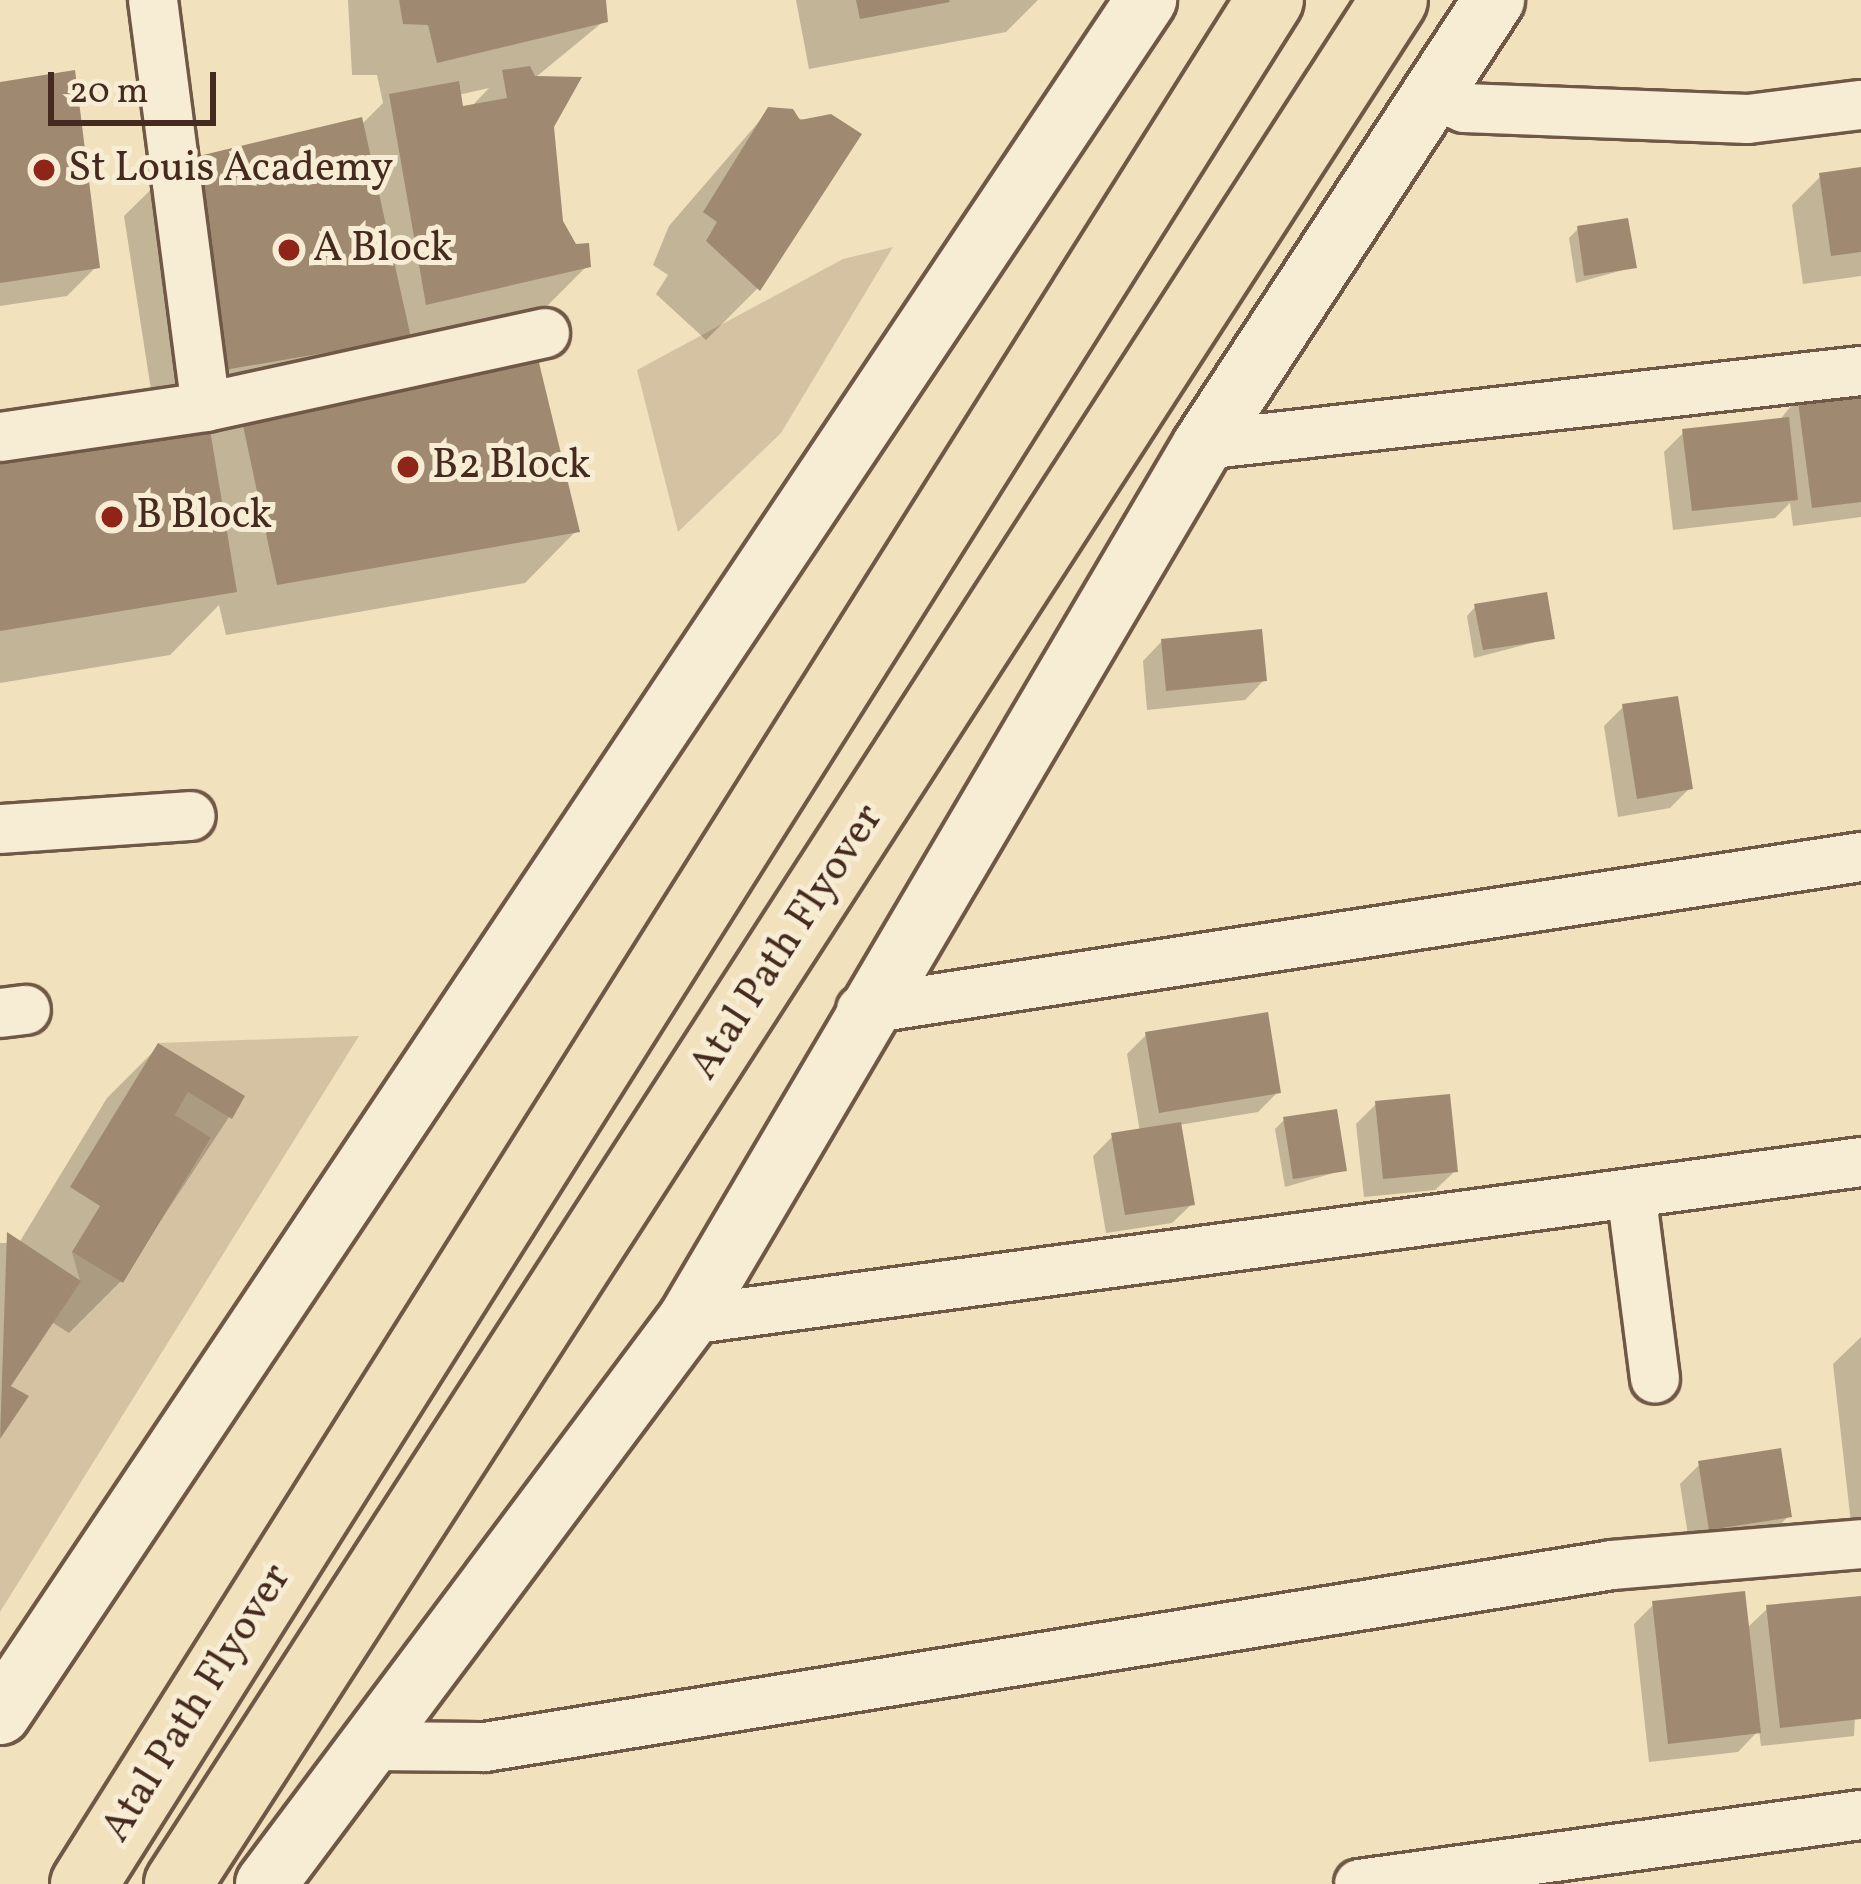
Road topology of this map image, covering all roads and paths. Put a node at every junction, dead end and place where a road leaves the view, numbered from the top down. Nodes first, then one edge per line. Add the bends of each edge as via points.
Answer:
1 (153, 0) edge
2 (1145, 0) edge
3 (1270, 0) edge
4 (1394, 0) edge
5 (1493, 0) edge
6 (1434, 95) junction
7 (1861, 105) edge
8 (545, 333) dead end
9 (1861, 370) edge
10 (206, 407) junction
11 (0, 437) edge
12 (1203, 446) junction
13 (191, 816) dead end
14 (0, 829) edge
15 (1861, 857) edge
16 (861, 1010) junction
17 (1861, 1162) edge
18 (1632, 1199) junction
19 (688, 1320) junction
20 (1654, 1379) dead end
21 (1861, 1544) edge
22 (0, 1714) edge
23 (366, 1746) junction
24 (1861, 1815) edge
25 (84, 1884) edge
26 (178, 1884) edge
27 (266, 1884) edge
28 (1359, 1884) edge

1 - 10 street
2 - 22 street
3 - 25 main road, Atal Path Flyover
4 - 26 main road, Atal Path Flyover
5 - 6 street
6 - 7 street via 1465,107 1748,119
6 - 12 street
8 - 10 street
9 - 12 street
10 - 11 street
12 - 16 street
13 - 14 street
15 - 16 street
16 - 19 street
17 - 18 street
18 - 19 street
18 - 20 street
19 - 23 street
21 - 23 street via 1612,1565 485,1747
23 - 27 street
24 - 28 street

